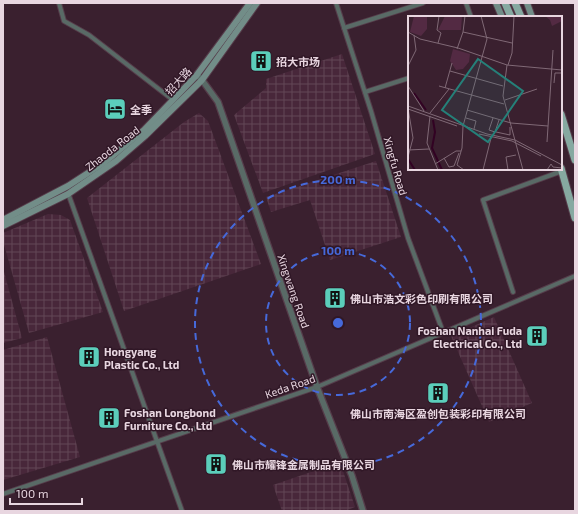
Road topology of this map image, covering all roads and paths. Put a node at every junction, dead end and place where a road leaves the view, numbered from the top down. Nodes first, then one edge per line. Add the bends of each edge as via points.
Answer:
1 (58, 3) edge
2 (250, 3) edge
3 (257, 3) edge
4 (336, 3) edge
5 (423, 3) edge
6 (466, 3) edge
7 (496, 3) edge
8 (505, 3) edge
9 (515, 3) edge
10 (527, 3) edge
11 (471, 16) edge
12 (502, 16) edge
13 (511, 16) edge
14 (521, 16) edge
15 (532, 16) edge
16 (344, 28) junction
17 (199, 78) junction
18 (408, 78) edge
19 (365, 92) junction
20 (174, 101) junction
21 (562, 117) edge
22 (575, 160) edge
23 (561, 170) edge
24 (68, 186) junction
25 (68, 194) junction
26 (575, 218) edge
27 (3, 220) edge
28 (3, 226) edge
29 (575, 276) edge
30 (513, 292) dead end
31 (443, 332) junction
32 (317, 387) junction
33 (157, 440) junction
34 (3, 494) edge
35 (182, 511) edge
36 (362, 511) edge

1 - 20 street via 64,21 89,35
2 - 17 main road, 招大路
3 - 17 main road, Zhaoda Road
4 - 16 street, Xingfu Road
5 - 16 street
6 - 11 street
7 - 12 main road
8 - 13 main road
9 - 14 main road
10 - 15 main road
16 - 19 street, Xingfu Road
17 - 20 main road, 招大路
17 - 25 main road, Zhaoda Road via 145,136 116,161
17 - 32 street, Xingwang Road via 218,102
18 - 19 street
19 - 31 street, Xingfu Road via 408,238
20 - 24 main road, 招大路 via 105,162
21 - 22 main road
23 - 26 main road
23 - 30 street via 483,200
24 - 25 street
24 - 27 main road, 招大路
25 - 28 main road, Zhaoda Road
25 - 33 street
29 - 31 street, Keda Road
31 - 32 street, Keda Road
32 - 33 street, Keda Road
32 - 36 street, Xingwang Road via 352,476
33 - 34 street, Keda Road
33 - 35 street

